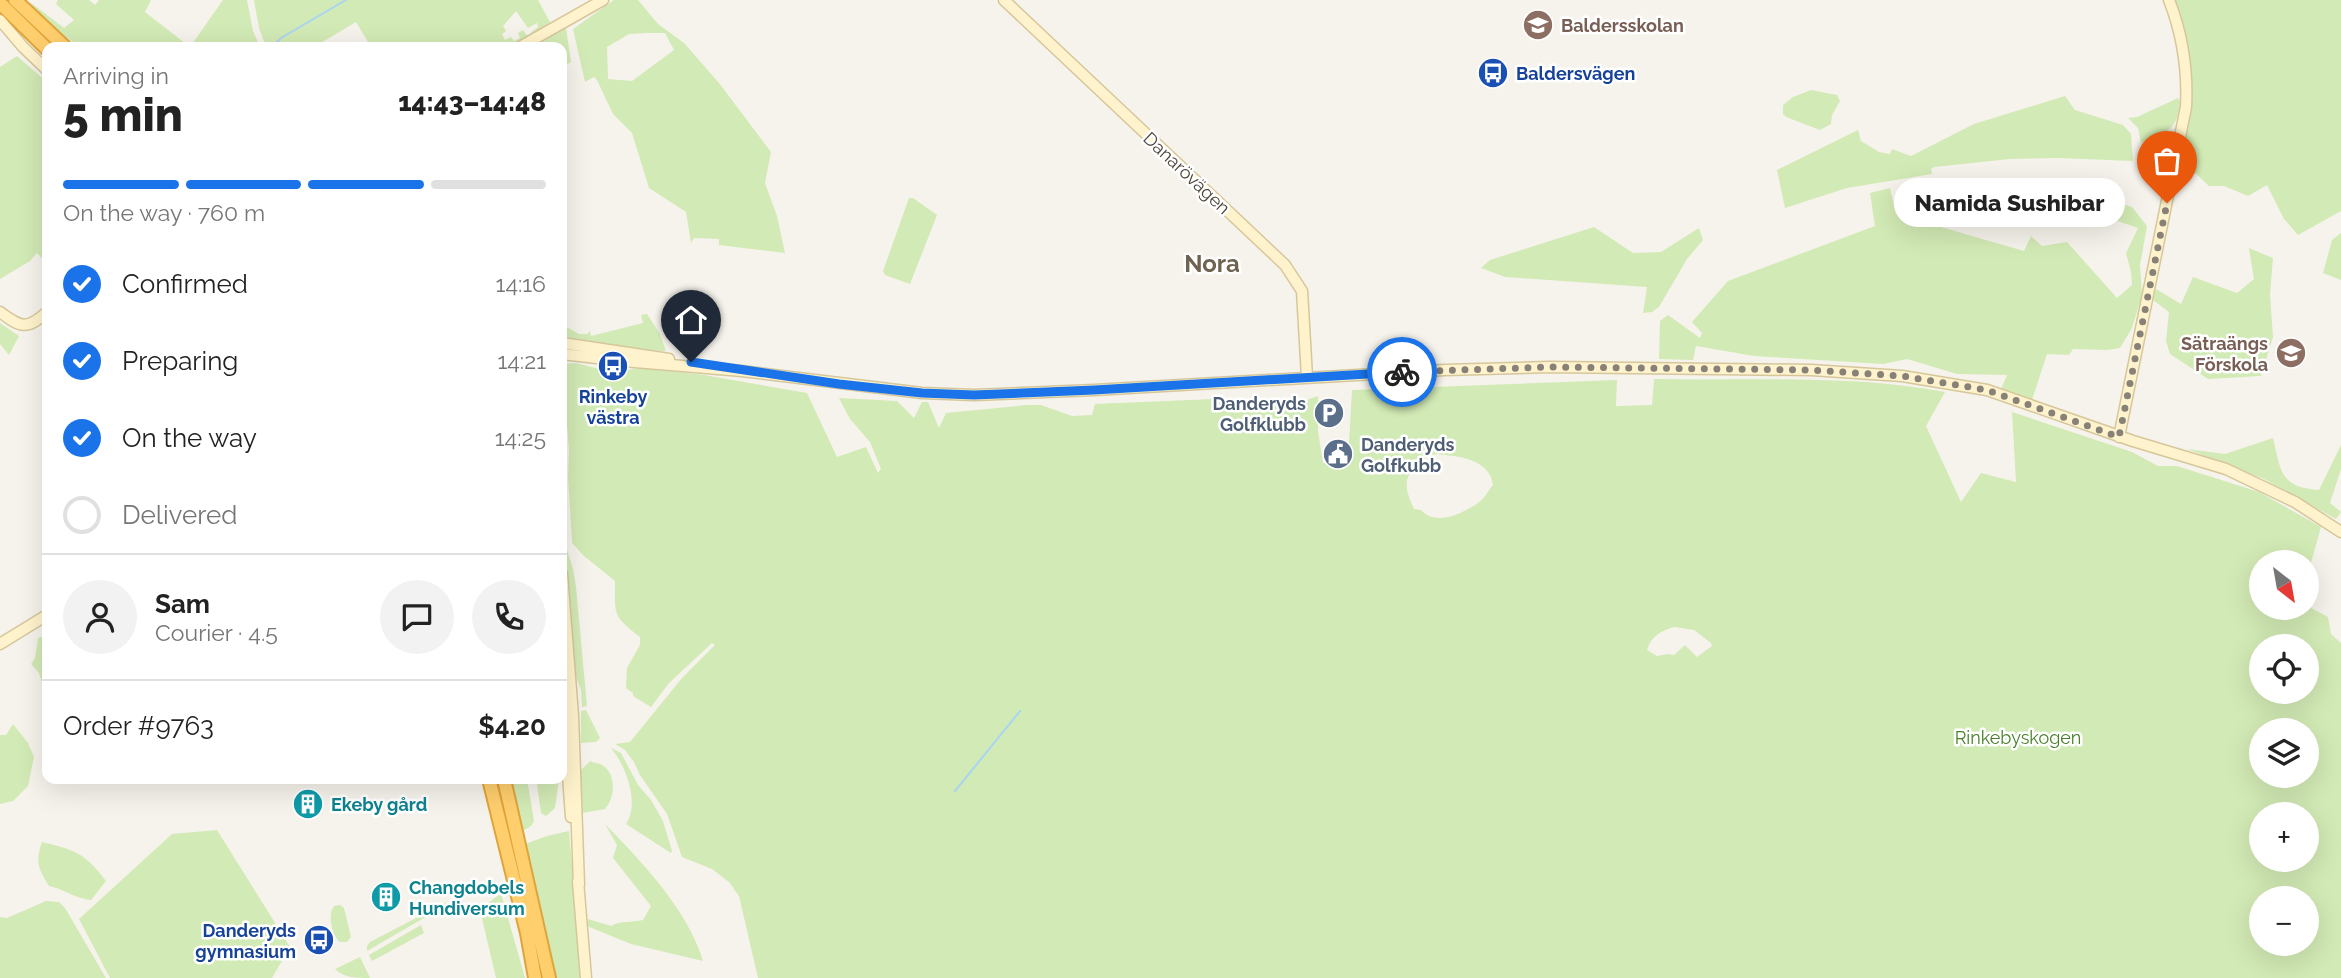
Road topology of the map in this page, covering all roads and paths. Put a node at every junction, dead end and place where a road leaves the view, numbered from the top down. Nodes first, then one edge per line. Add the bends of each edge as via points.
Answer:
1 (15, 0) edge
2 (603, 0) edge
3 (1004, 0) edge
4 (2169, 0) edge
5 (0, 4) edge
6 (0, 20) edge
7 (60, 42) edge
8 (529, 42) edge
9 (42, 44) edge
10 (42, 65) edge
11 (0, 312) edge
12 (42, 316) edge
13 (567, 344) edge
14 (567, 355) edge
15 (742, 371) junction
16 (1307, 377) junction
17 (2119, 437) junction
18 (2341, 532) edge
19 (42, 618) edge
20 (0, 644) edge
21 (567, 682) edge
22 (567, 730) edge
23 (571, 761) junction
24 (489, 784) edge
25 (505, 784) edge
26 (535, 978) edge
27 (549, 978) edge
28 (586, 978) edge

1 - 7 highway
2 - 8 main road
3 - 16 main road, Danarövägen via 1285,265 1302,291
4 - 17 main road via 2183,45 2186,107
5 - 9 highway
6 - 10 main road
11 - 12 main road via 25,326
13 - 15 main road
14 - 15 main road
15 - 16 main road via 974,395
16 - 17 main road via 1549,367 1811,370 1902,376 1987,390
17 - 18 main road via 2226,469 2295,502
19 - 20 main road
21 - 23 main road
22 - 23 main road
23 - 28 main road
24 - 26 highway
25 - 27 highway

